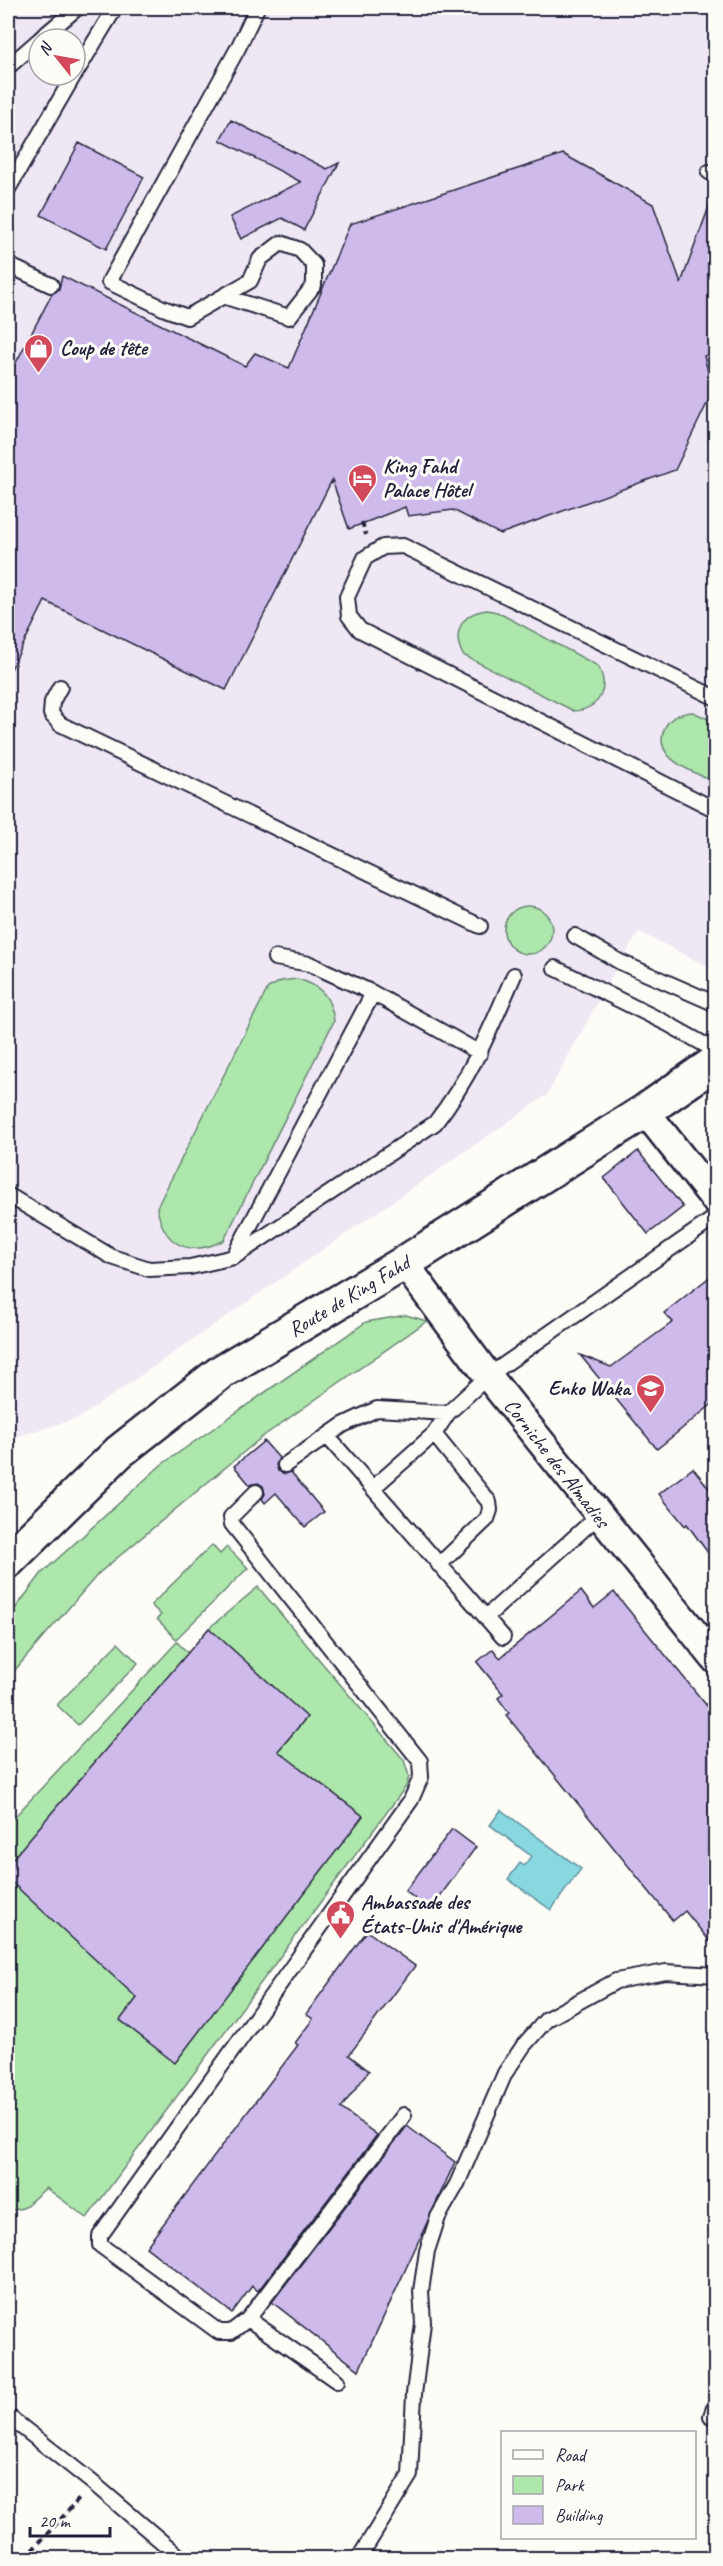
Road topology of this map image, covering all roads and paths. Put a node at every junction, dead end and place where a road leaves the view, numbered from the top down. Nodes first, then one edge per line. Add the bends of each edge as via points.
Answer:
1 (77, 8) edge
2 (115, 8) edge
3 (257, 8) edge
4 (54, 27) edge
5 (27, 50) edge
6 (87, 54) edge
7 (8, 66) edge
8 (67, 87) edge
9 (8, 189) edge
10 (8, 265) edge
11 (51, 285) dead end
12 (226, 297) junction
13 (60, 687) dead end
14 (716, 698) edge
15 (716, 810) edge
16 (480, 926) dead end
17 (575, 936) dead end
18 (275, 958) dead end
19 (555, 968) dead end
20 (514, 975) dead end
21 (373, 993) junction
22 (716, 1004) edge
23 (716, 1051) edge
24 (480, 1053) junction
25 (716, 1062) edge
26 (645, 1111) junction
27 (8, 1195) edge
28 (716, 1201) edge
29 (716, 1217) edge
30 (234, 1257) junction
31 (404, 1263) junction
32 (488, 1376) junction
33 (448, 1413) junction
34 (434, 1434) junction
35 (327, 1437) junction
36 (285, 1466) dead end
37 (373, 1488) junction
38 (256, 1492) dead end
39 (598, 1516) junction
40 (8, 1561) edge
41 (439, 1565) junction
42 (486, 1617) junction
43 (502, 1637) dead end
44 (716, 1660) edge
45 (716, 1975) edge
46 (404, 2115) dead end
47 (248, 2319) junction
48 (338, 2381) dead end
49 (8, 2416) edge
50 (93, 2483) junction
51 (25, 2559) edge
52 (181, 2559) edge
53 (359, 2559) edge

1 - 4 lane
2 - 6 lane
3 - 12 lane via 109,282 187,317
5 - 7 lane
8 - 9 lane
10 - 11 lane
12 - 12 lane via 289,317 314,285 314,265 300,250 281,243 260,259 250,281
13 - 16 lane via 51,714 60,724
14 - 15 lane via 403,546 383,547 365,558 347,597 349,616 360,630
17 - 22 lane via 620,962
18 - 21 lane via 310,964
19 - 23 lane
20 - 24 lane
21 - 24 lane
21 - 30 lane
24 - 30 lane via 459,1093 435,1123
25 - 26 street, Route de King Fahd
26 - 28 street
26 - 31 street, Route de King Fahd
27 - 30 lane via 112,1257 149,1269 190,1267
29 - 32 lane
31 - 32 street, Corniche des Almadies
31 - 40 street, Route de King Fahd via 221,1372 119,1452
32 - 33 lane
32 - 39 street, Corniche des Almadies
33 - 34 lane
33 - 35 lane via 376,1409
34 - 37 lane
34 - 41 lane via 489,1502 490,1510 487,1520
35 - 36 lane
35 - 37 lane
37 - 41 lane
38 - 47 lane via 235,1510 232,1524 420,1761 421,1777 411,1800 100,2236 100,2245 219,2332 231,2331
39 - 42 lane
39 - 44 street, Corniche des Almadies
41 - 42 lane
42 - 43 lane
45 - 53 lane via 666,1972 616,1981 547,2019 505,2073 457,2184 438,2217 427,2251 410,2475
46 - 47 lane
47 - 48 lane
49 - 50 lane
50 - 51 path
50 - 52 lane

